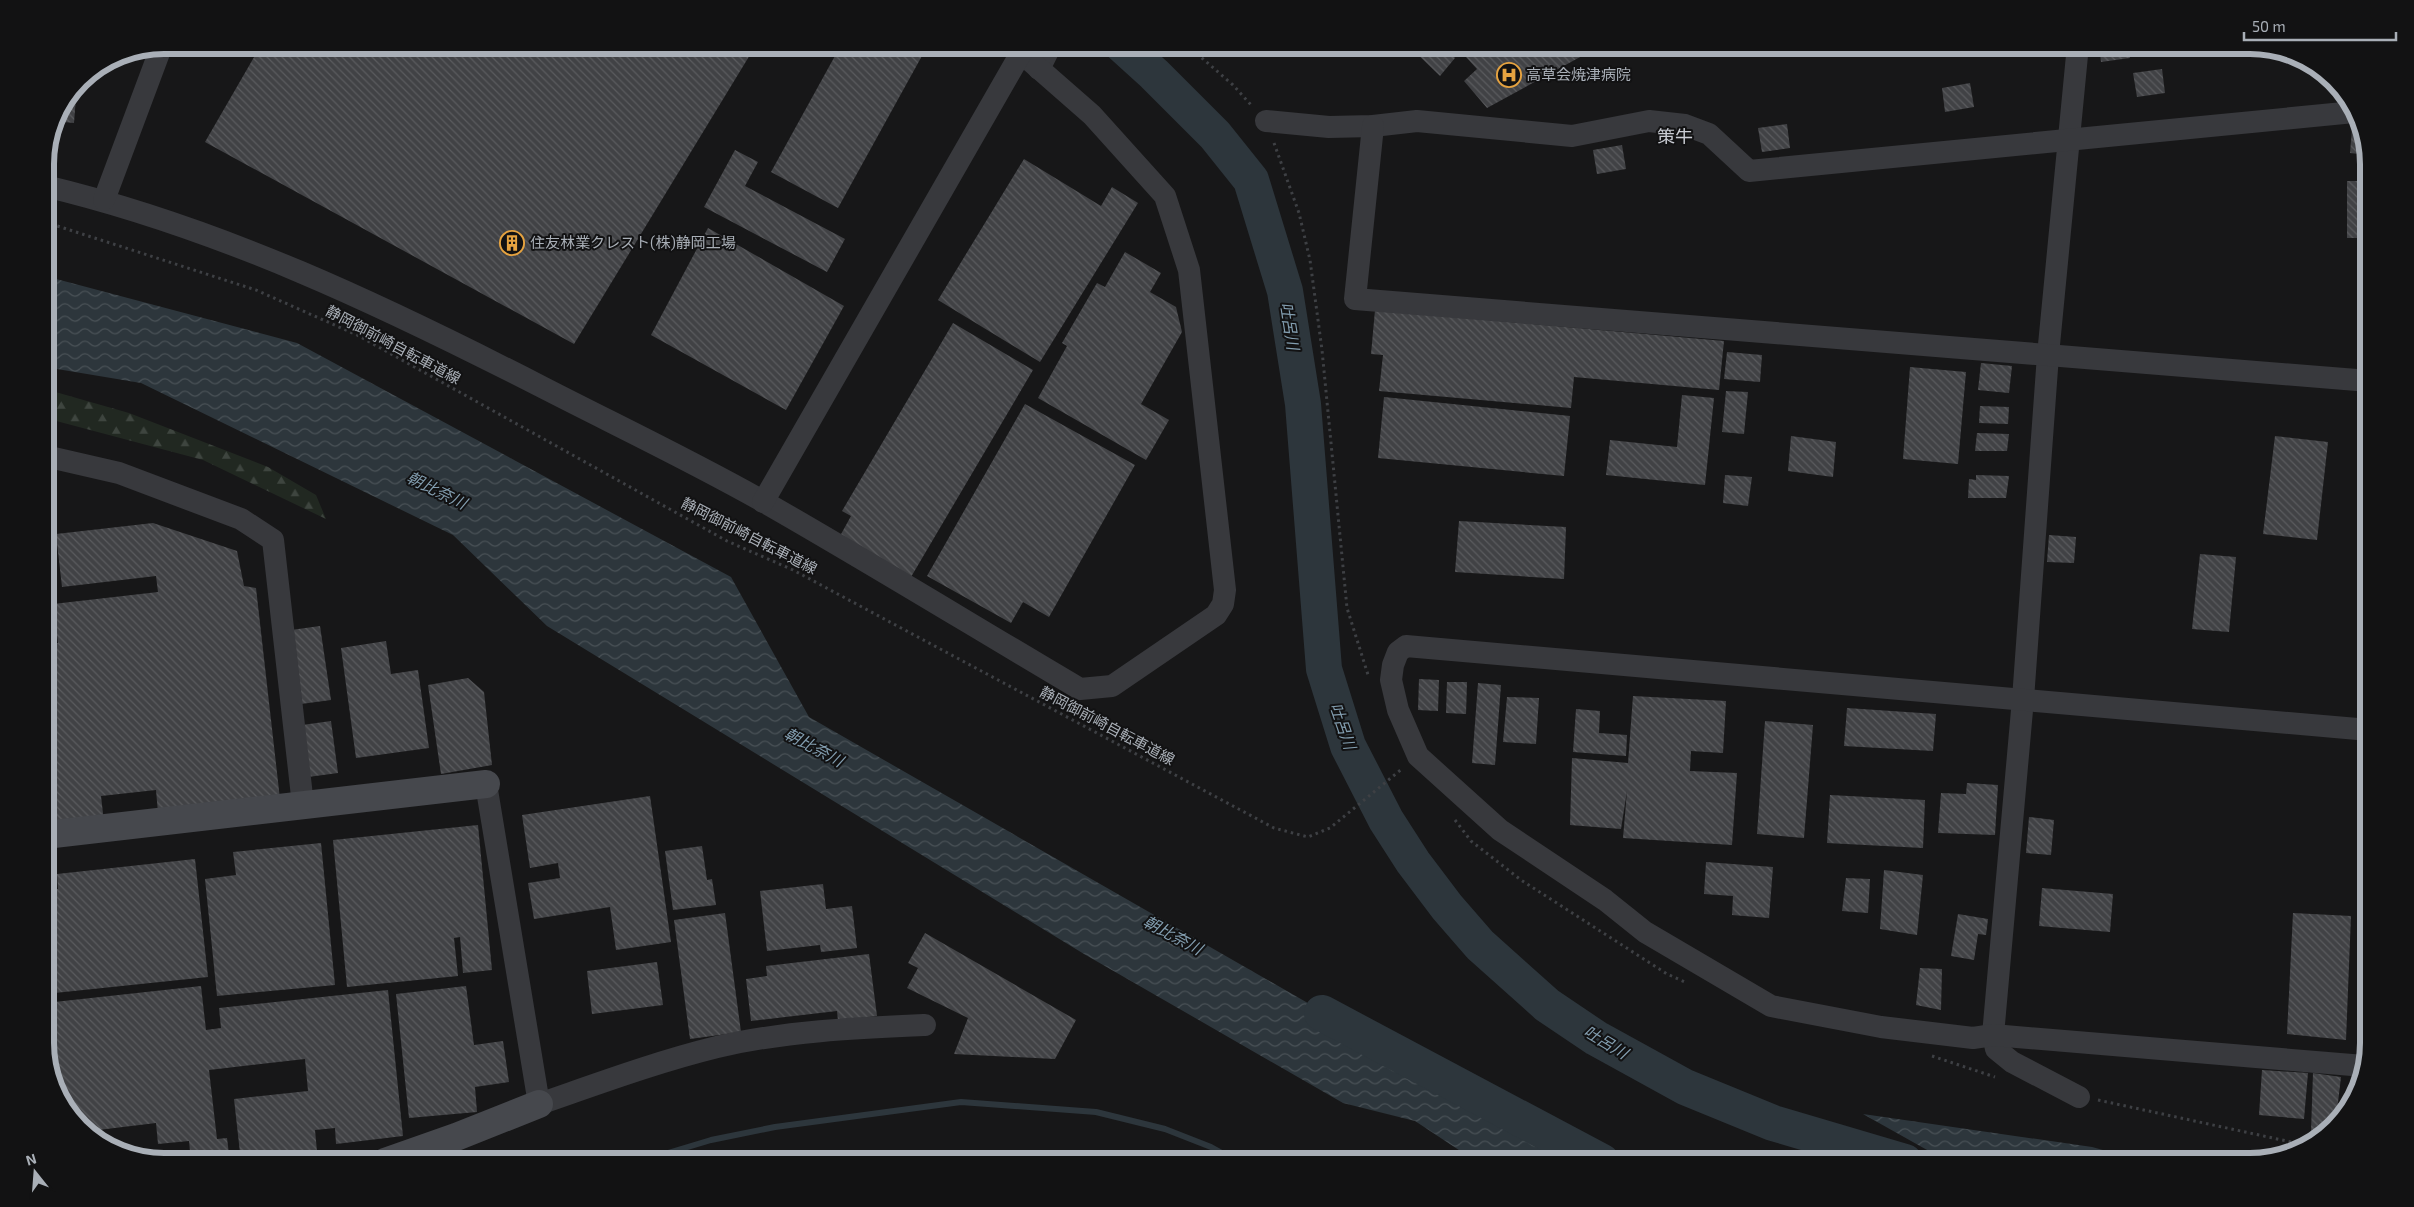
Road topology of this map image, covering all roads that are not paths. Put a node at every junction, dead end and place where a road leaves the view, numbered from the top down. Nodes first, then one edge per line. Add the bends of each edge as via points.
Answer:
1 (159, 54) edge
2 (1014, 54) edge
3 (1022, 54) edge
4 (1046, 54) edge
5 (2077, 54) edge
6 (1039, 69) junction
7 (2348, 113) edge
8 (1266, 121) road end
9 (1373, 126) junction
10 (2070, 138) junction
11 (54, 188) edge
12 (104, 200) junction
13 (2048, 355) junction
14 (2360, 379) edge
15 (54, 458) edge
16 (763, 502) junction
17 (2023, 699) junction
18 (2360, 729) edge
19 (486, 784) joint
20 (303, 805) junction
21 (54, 834) edge
22 (925, 1025) dead end
23 (1993, 1036) junction
24 (2358, 1066) edge
25 (2080, 1097) dead end
26 (538, 1104) junction
27 (411, 1153) edge

1 - 12 street
2 - 16 street
3 - 6 street
4 - 6 street
5 - 10 street
6 - 16 street via 1092,115 1165,196 1189,270 1224,604 1216,615 1112,686 1080,689
7 - 10 street
8 - 9 street via 1329,127
9 - 10 street via 1417,121 1572,136 1649,121 1685,125 1710,134 1749,170
9 - 13 street via 1355,299
10 - 13 street
11 - 12 street
12 - 16 street via 265,257 422,325
13 - 14 street
13 - 17 street
15 - 20 street via 119,473 241,520 273,540
17 - 18 street
17 - 23 street
17 - 23 street via 1406,646 1398,652 1391,680 1398,710 1418,756 1500,830 1605,900 1644,932 1771,1006 1881,1027 1973,1038
19 - 20 street
19 - 26 street
20 - 21 street
22 - 26 street via 786,1034 716,1048
23 - 24 street
23 - 25 street via 1996,1049 2012,1062
26 - 27 street

